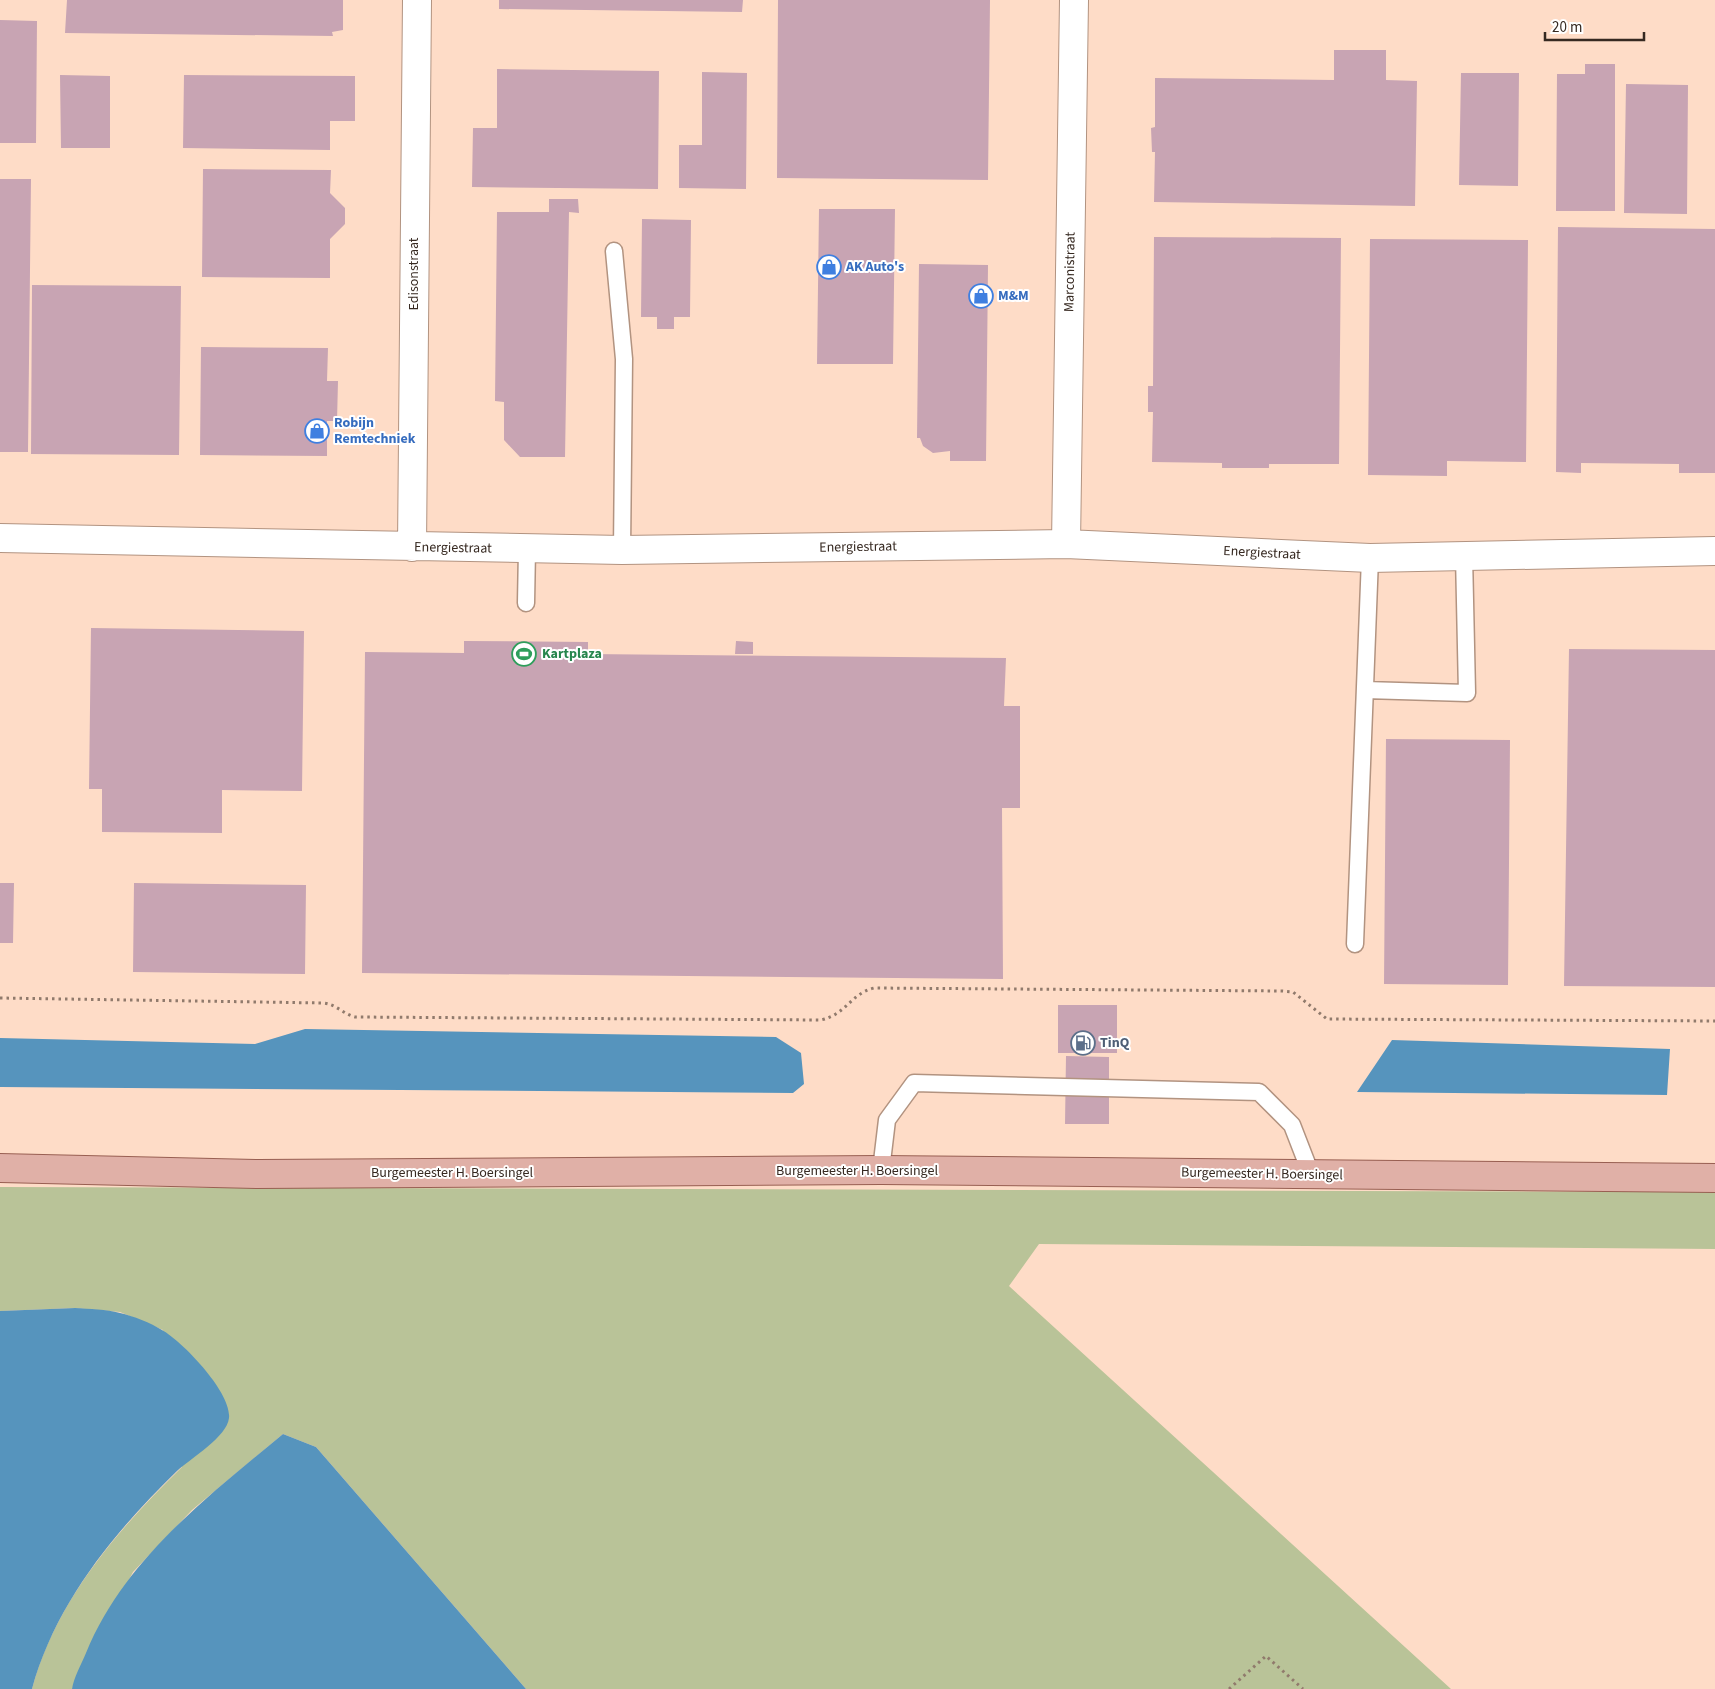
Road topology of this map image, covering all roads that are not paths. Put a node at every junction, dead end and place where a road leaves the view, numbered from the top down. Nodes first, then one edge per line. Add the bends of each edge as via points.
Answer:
1 (417, 0) edge
2 (1074, 0) edge
3 (614, 251) dead end
4 (0, 538) edge
5 (1066, 544) junction
6 (412, 547) junction
7 (527, 549) junction
8 (622, 550) junction
9 (1715, 552) edge
10 (1464, 555) junction
11 (1370, 558) junction
12 (526, 603) dead end
13 (1365, 690) junction
14 (1355, 944) dead end
15 (0, 1168) edge
16 (881, 1170) junction
17 (1311, 1174) junction
18 (1715, 1178) edge

1 - 6 street, Edisonstraat
2 - 5 street, Marconistraat
3 - 8 lane via 624,359
4 - 6 street, Energiestraat
5 - 8 street, Energiestraat
5 - 11 street, Energiestraat
6 - 7 street, Energiestraat
7 - 8 street, Energiestraat
7 - 12 lane
9 - 10 street, Energiestraat
10 - 11 street, Energiestraat
10 - 13 lane via 1467,693
11 - 13 lane
13 - 14 lane
15 - 16 main road, Burgemeester H. Boersingel via 258,1174
16 - 17 main road, Burgemeester H. Boersingel
16 - 17 lane via 887,1120 914,1083 1259,1092 1292,1125
17 - 18 main road, Burgemeester H. Boersingel

